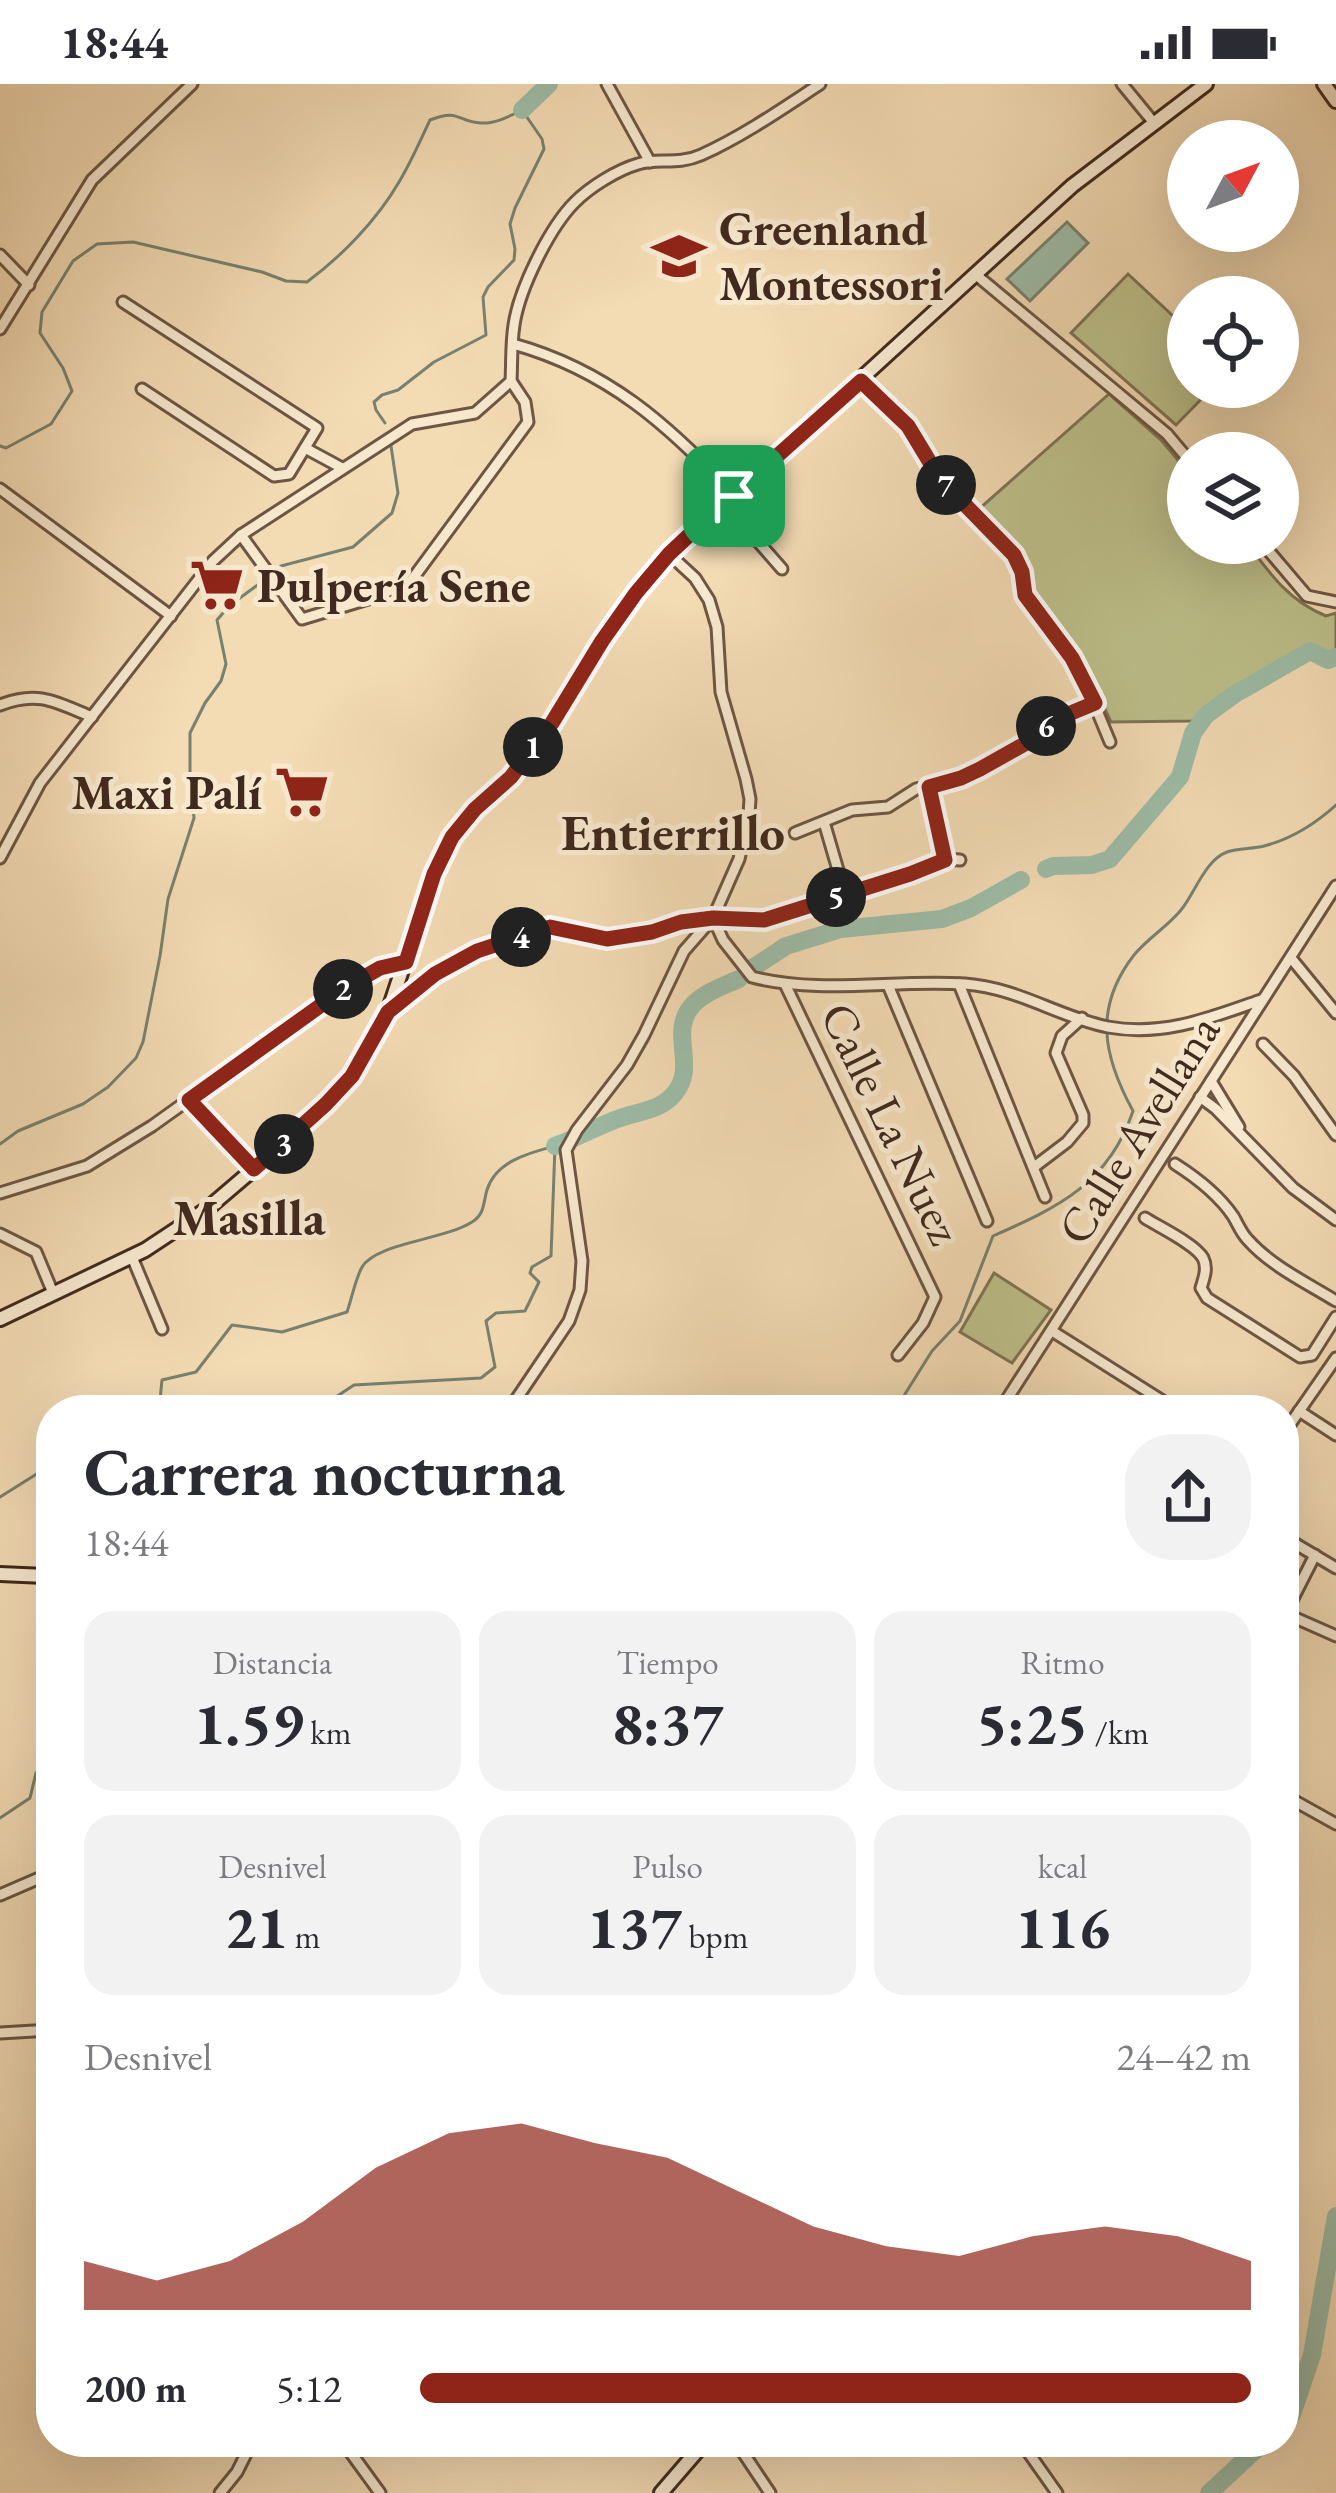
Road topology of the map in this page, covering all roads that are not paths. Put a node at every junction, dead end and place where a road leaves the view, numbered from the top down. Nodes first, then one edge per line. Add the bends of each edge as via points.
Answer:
1 (192, 84) edge
2 (608, 84) edge
3 (820, 84) edge
4 (1122, 84) edge
5 (1206, 84) edge
6 (1324, 84) edge
7 (1336, 101) edge
8 (1154, 123) junction
9 (650, 162) junction
10 (0, 255) edge
11 (975, 274) junction
12 (29, 285) junction
13 (123, 302) dead end
14 (0, 329) edge
15 (513, 344) junction
16 (511, 381) junction
17 (861, 381) junction
18 (142, 389) dead end
19 (1167, 437) edge
20 (305, 448) junction
21 (342, 468) junction
22 (0, 489) edge
23 (729, 500) junction
24 (241, 535) junction
25 (669, 554) junction
26 (1280, 564) edge
27 (782, 569) dead end
28 (1336, 602) edge
29 (171, 616) junction
30 (1095, 703) junction
31 (0, 705) edge
32 (92, 717) junction
33 (1110, 742) dead end
34 (929, 787) junction
35 (824, 822) junction
36 (795, 832) dead end
37 (0, 858) edge
38 (945, 860) junction
39 (960, 860) dead end
40 (1336, 886) edge
41 (845, 894) junction
42 (713, 918) junction
43 (1291, 958) junction
44 (406, 962) junction
45 (785, 984) junction
46 (959, 984) junction
47 (889, 985) junction
48 (1261, 1000) junction
49 (388, 1012) junction
50 (1336, 1013) edge
51 (1082, 1018) junction
52 (1263, 1045) dead end
53 (1211, 1081) junction
54 (1200, 1097) junction
55 (189, 1100) junction
56 (1336, 1135) edge
57 (1248, 1142) junction
58 (1175, 1164) dead end
59 (1034, 1167) junction
60 (254, 1169) junction
61 (0, 1193) edge
62 (1046, 1197) dead end
63 (1144, 1218) dead end
64 (1336, 1220) edge
65 (987, 1221) dead end
66 (0, 1234) edge
67 (132, 1257) junction
68 (52, 1293) junction
69 (1336, 1301) edge
70 (1336, 1317) edge
71 (0, 1318) edge
72 (162, 1330) dead end
73 (1052, 1331) junction
74 (898, 1355) dead end
75 (1336, 1358) edge
76 (519, 1395) edge
77 (1010, 1395) edge
78 (1153, 1395) edge
79 (1299, 1411) joint
80 (1336, 1435) edge
81 (1299, 1546) edge
82 (1315, 1556) junction
83 (1336, 1568) edge
84 (0, 1574) edge
85 (36, 1577) edge
86 (1299, 1587) edge
87 (1299, 1620) edge
88 (1336, 1636) edge
89 (1299, 1803) edge
90 (1336, 1824) edge
91 (36, 1879) edge
92 (0, 1895) edge
93 (36, 2031) edge
94 (0, 2033) edge
95 (244, 2457) edge
96 (354, 2457) edge
97 (692, 2457) edge
98 (746, 2457) edge
99 (1032, 2457) edge
100 (220, 2493) edge
101 (380, 2493) edge
102 (661, 2493) edge
103 (770, 2493) edge
104 (1057, 2493) edge

1 - 12 street via 92,180
2 - 9 street
3 - 9 street via 698,156
4 - 8 street
5 - 8 main road
6 - 7 main road
8 - 11 main road
9 - 15 street via 592,189 564,215 524,292
10 - 12 street
11 - 17 main road
11 - 19 street
12 - 14 street
13 - 20 street via 317,428
15 - 16 street
15 - 23 street via 628,397 677,436
16 - 21 street via 476,413 412,424
16 - 24 street via 528,422 411,581 397,589 302,619
17 - 23 main road
17 - 30 street via 1014,555 1025,595
18 - 20 street via 274,476 289,474
20 - 21 street
21 - 24 street
22 - 29 street
23 - 25 main road
23 - 27 street
24 - 29 street
25 - 42 street via 709,600 721,692 750,799 739,859
25 - 44 main road via 511,777 452,837
26 - 28 street via 1307,596
29 - 32 street
30 - 33 street
30 - 34 street via 980,769
31 - 32 street via 38,698
32 - 37 street via 40,783
34 - 35 street
34 - 38 street
35 - 36 street
35 - 41 street
38 - 39 street
38 - 41 street
40 - 43 street, Calle Avellana
41 - 42 street via 764,920
42 - 45 street via 752,977
42 - 49 street via 607,939 550,927 477,951
42 - 76 street via 684,951 627,1065 566,1150 580,1290
43 - 48 street, Calle Avellana
43 - 50 street
44 - 49 main road
44 - 55 street via 345,988
45 - 47 street
45 - 74 street, Calle La Nuez via 934,1298
46 - 47 street
46 - 51 street via 1022,995
46 - 59 street
47 - 65 street
48 - 51 street via 1159,1031
48 - 53 street, Calle Avellana
49 - 60 main road via 352,1076
51 - 59 street via 1056,1053 1083,1124
52 - 56 street
53 - 54 street, Calle Avellana
53 - 57 street
54 - 57 street
54 - 73 street, Calle Avellana
55 - 60 street
55 - 61 street via 87,1166
57 - 64 street
58 - 69 street via 1212,1192 1263,1254
59 - 62 street
60 - 67 main road
63 - 70 street via 1203,1259 1207,1298 1300,1357 1312,1355
66 - 68 street via 35,1252
67 - 68 main road
67 - 72 street
68 - 71 main road
73 - 77 street, Calle Avellana
73 - 78 street
75 - 79 street
79 - 80 street
81 - 82 street
82 - 83 street
82 - 86 street
84 - 85 main road
87 - 88 street
89 - 90 street
91 - 92 street
93 - 94 street
95 - 100 street
96 - 101 street
97 - 102 main road
98 - 103 street
99 - 104 street

